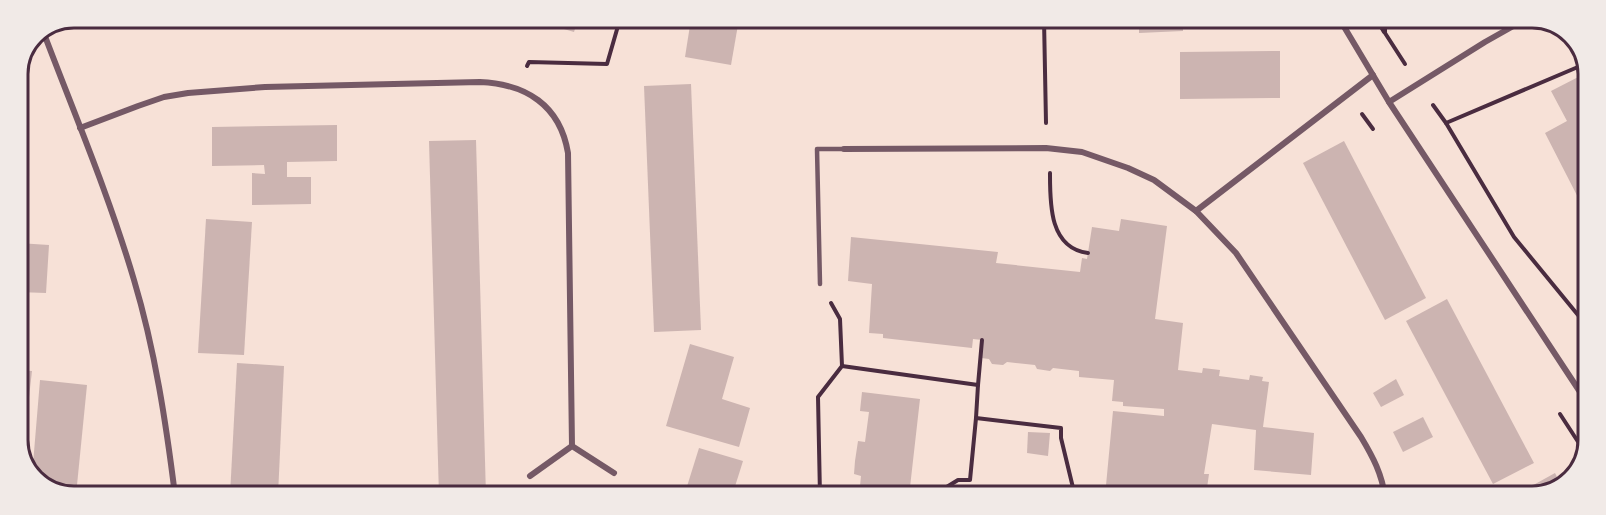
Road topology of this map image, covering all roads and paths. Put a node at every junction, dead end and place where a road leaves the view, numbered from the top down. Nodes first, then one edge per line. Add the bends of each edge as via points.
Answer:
1 (617, 28) edge
2 (1044, 28) edge
3 (1345, 28) edge
4 (1382, 28) edge
5 (1510, 28) edge
6 (1385, 33) dead end
7 (46, 39) edge
8 (1373, 75) junction
9 (525, 91) junction
10 (1389, 102) junction
11 (1446, 123) dead end
12 (80, 128) junction
13 (1048, 148) junction
14 (844, 149) joint
15 (1196, 211) junction
16 (1088, 253) dead end
17 (820, 284) joint
18 (1578, 315) edge
19 (982, 340) dead end
20 (842, 366) junction
21 (978, 385) junction
22 (1578, 389) edge
23 (976, 418) junction
24 (572, 446) junction
25 (614, 473) dead end
26 (530, 476) dead end
27 (174, 486) edge
28 (820, 486) edge
29 (948, 486) edge
30 (1073, 486) edge
31 (1384, 486) edge

1 - 9 path via 607,64 529,62
2 - 13 path
3 - 8 street
4 - 6 path
5 - 10 street
7 - 12 street
8 - 10 street
8 - 15 street
9 - 12 street via 480,82 223,89 164,97
9 - 24 street via 543,104 561,126 568,153
10 - 22 street
11 - 18 path via 1514,237
12 - 27 street via 119,232 146,326
13 - 14 street
13 - 15 street via 1082,152 1128,168 1165,187
13 - 16 path via 1055,225 1066,243
14 - 17 lane via 817,149
15 - 31 street via 1236,253 1362,437
17 - 20 path via 840,319
19 - 21 path
20 - 21 path
20 - 28 path via 818,397
21 - 23 path
23 - 29 path via 970,480 958,480
23 - 30 path via 1061,428
24 - 25 street
24 - 26 street

